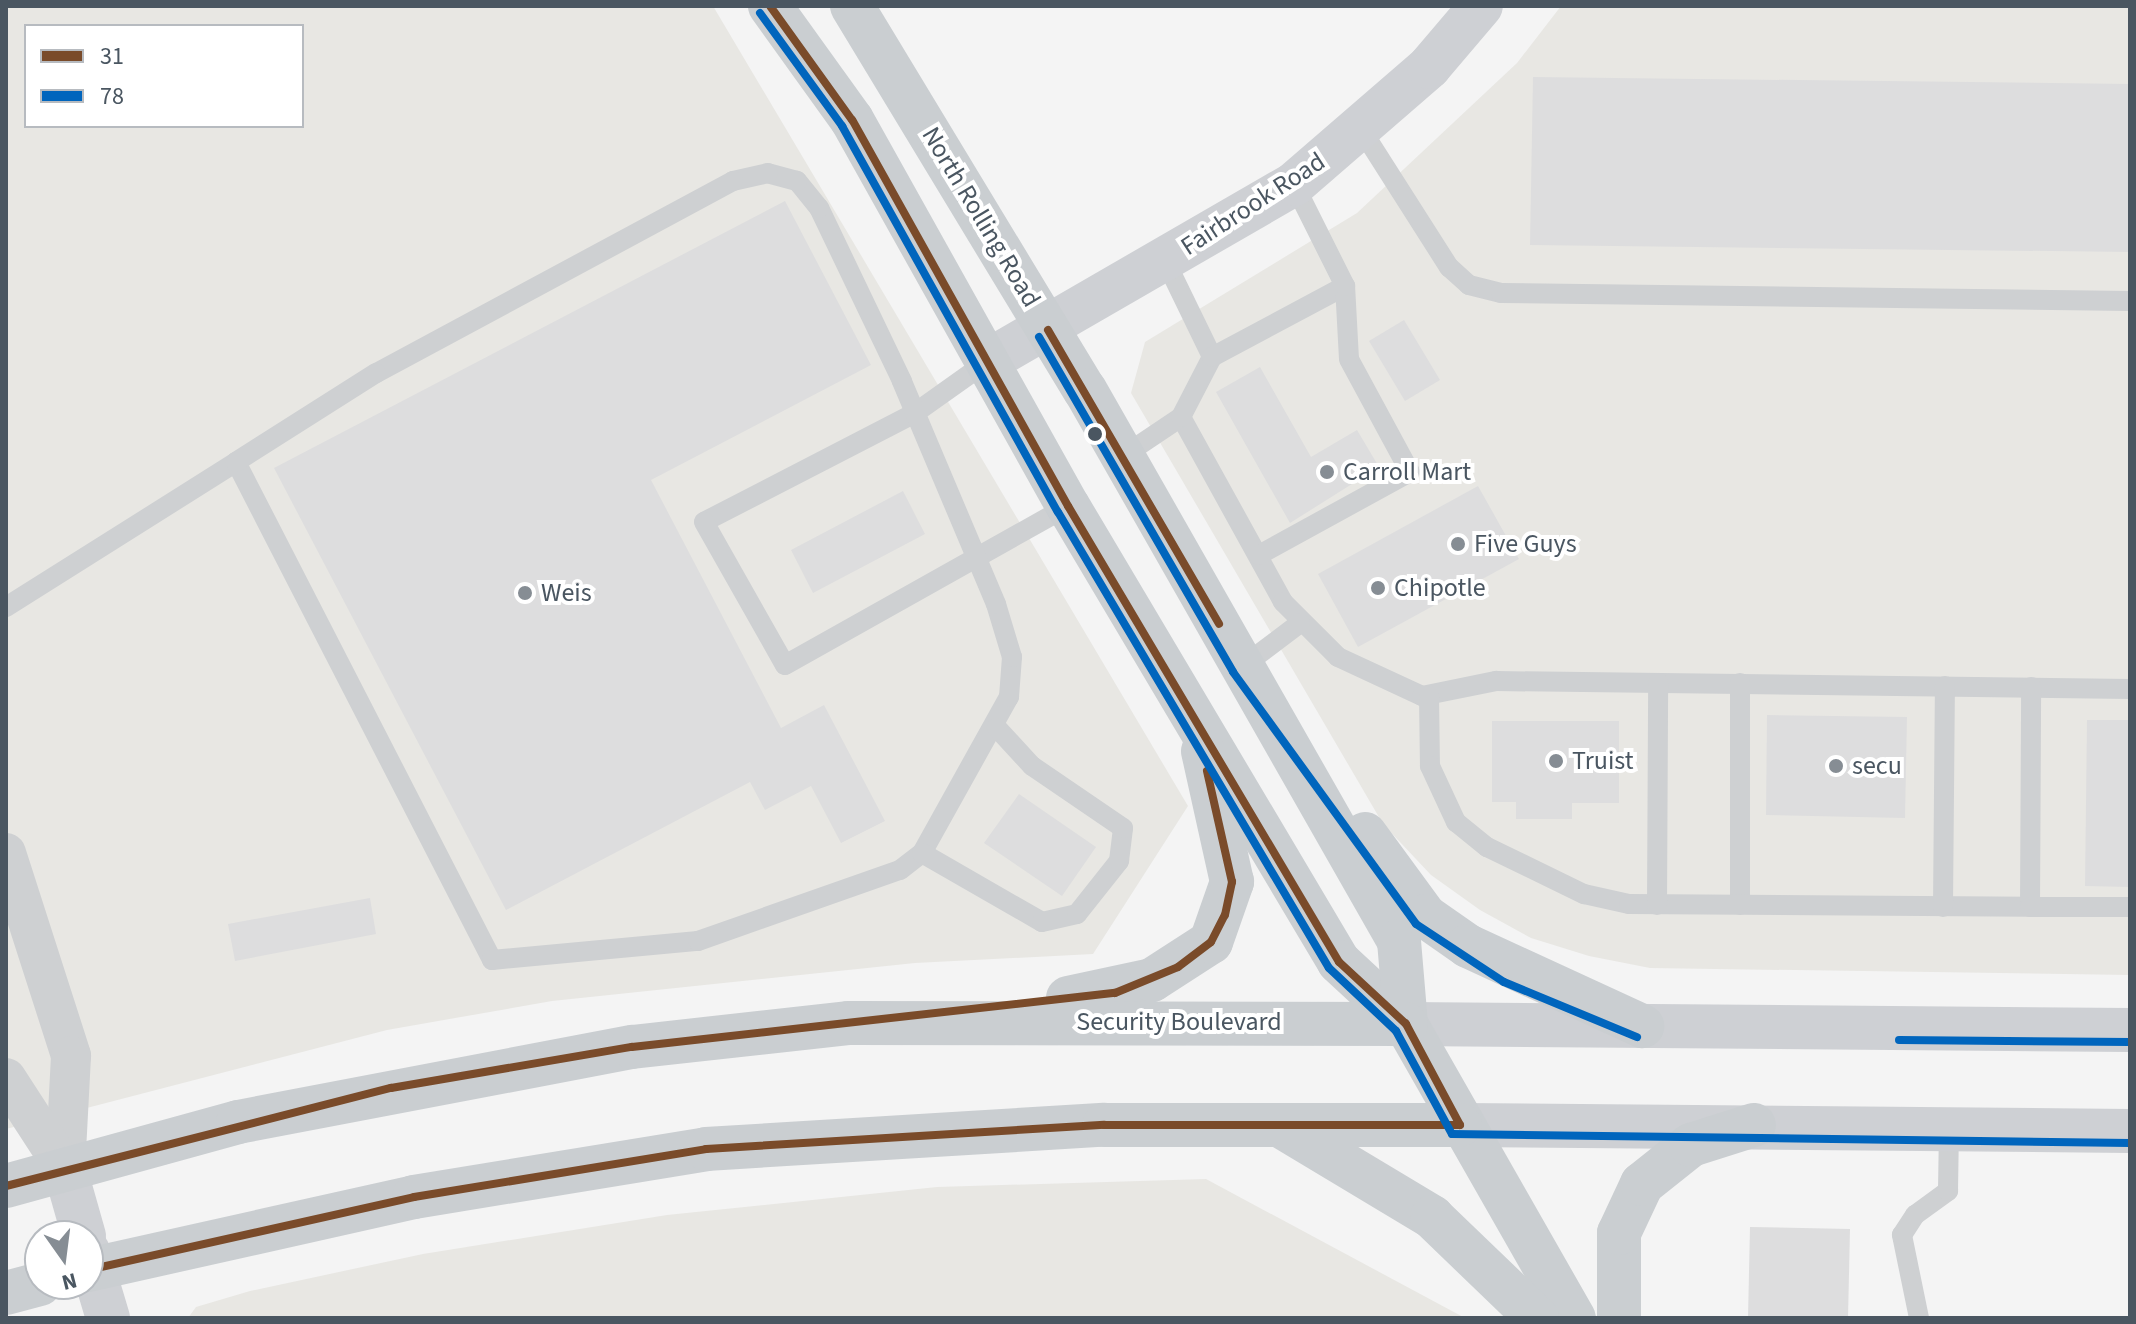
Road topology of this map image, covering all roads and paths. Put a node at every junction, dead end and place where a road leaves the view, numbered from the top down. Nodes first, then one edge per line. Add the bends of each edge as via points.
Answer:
1 (770, 6) edge
2 (852, 6) edge
3 (1481, 6) edge
4 (1361, 129) junction
5 (1294, 184) junction
6 (1165, 260) junction
7 (1345, 286) junction
8 (2130, 301) edge
9 (1047, 327) junction
10 (1212, 357) junction
11 (991, 359) junction
12 (915, 413) junction
13 (1181, 417) junction
14 (1123, 456) junction
15 (236, 462) junction
16 (1068, 506) junction
17 (1259, 555) junction
18 (978, 562) junction
19 (6, 607) edge
20 (1300, 623) junction
21 (1243, 666) junction
22 (1658, 683) junction
23 (1740, 683) junction
24 (1945, 686) junction
25 (2031, 687) junction
26 (2130, 689) edge
27 (1429, 696) junction
28 (1193, 710) junction
29 (997, 728) junction
30 (6, 853) edge
31 (922, 853) junction
32 (1657, 905) junction
33 (1740, 905) junction
34 (1943, 907) junction
35 (2030, 907) junction
36 (2130, 907) edge
37 (848, 1023) junction
38 (1406, 1024) junction
39 (1642, 1026) junction
40 (2130, 1030) edge
41 (6, 1078) edge
42 (2130, 1110) edge
43 (1277, 1124) junction
44 (1460, 1125) junction
45 (1754, 1125) junction
46 (1949, 1128) junction
47 (1998, 1129) junction
48 (2130, 1131) edge
49 (65, 1169) junction
50 (6, 1186) edge
51 (78, 1220) edge
52 (104, 1254) edge
53 (1537, 1318) edge
54 (1574, 1318) edge
55 (1619, 1318) edge
56 (1919, 1318) edge

1 - 11 main road, North Rolling Road via 852,120
2 - 9 main road, North Rolling Road
3 - 4 street, Fairbrook Road
4 - 5 street, Fairbrook Road
4 - 8 lane via 1449,267 1469,285 1491,290
5 - 6 street, Fairbrook Road
5 - 7 lane
6 - 9 street, Fairbrook Road
6 - 10 lane
7 - 10 lane
7 - 17 lane via 1349,359 1410,472
9 - 11 street, Fairbrook Road
9 - 14 main road, North Rolling Road
10 - 13 lane
11 - 12 lane
11 - 16 main road, North Rolling Road
12 - 15 lane via 819,208 797,181 768,173 733,181 389,365
12 - 18 lane
12 - 18 lane via 704,522 785,665
13 - 14 lane
13 - 17 lane
14 - 21 main road, North Rolling Road
15 - 19 lane
15 - 31 lane via 492,960 698,941 865,884
16 - 18 lane
16 - 28 main road, North Rolling Road
17 - 20 lane
18 - 29 lane via 1012,657 1009,697
20 - 21 lane
20 - 27 lane via 1375,678
21 - 38 main road, North Rolling Road via 1399,941
21 - 39 main road via 1425,916 1510,971
22 - 23 lane
22 - 27 lane via 1496,681
22 - 32 lane
23 - 24 lane
23 - 33 lane
24 - 25 lane
24 - 34 lane
25 - 26 lane
25 - 35 lane
27 - 32 lane via 1430,766 1456,822 1487,847 1584,894
28 - 37 main road via 1232,882 1211,942 1178,967 1115,993
28 - 38 main road, North Rolling Road via 1339,962
29 - 31 lane
29 - 31 lane via 1032,766 1123,828 1119,861 1077,914 1042,922
30 - 49 street via 71,1056
32 - 33 lane
33 - 34 lane
34 - 35 lane
35 - 36 lane
37 - 38 main road, Security Boulevard
37 - 49 main road, Security Boulevard via 632,1047 391,1088
38 - 39 street, Security Boulevard
38 - 44 main road, North Rolling Road
39 - 40 street, Security Boulevard
41 - 49 street
42 - 47 street
43 - 44 main road
43 - 52 main road via 930,1131 706,1149
43 - 53 main road via 1432,1217
44 - 45 street
44 - 54 main road, North Rolling Road
45 - 46 street
45 - 55 main road via 1691,1145 1642,1184 1619,1233
46 - 47 street
46 - 56 lane via 1948,1191 1915,1215 1902,1235
47 - 48 street
49 - 50 main road, Security Boulevard
49 - 51 street

